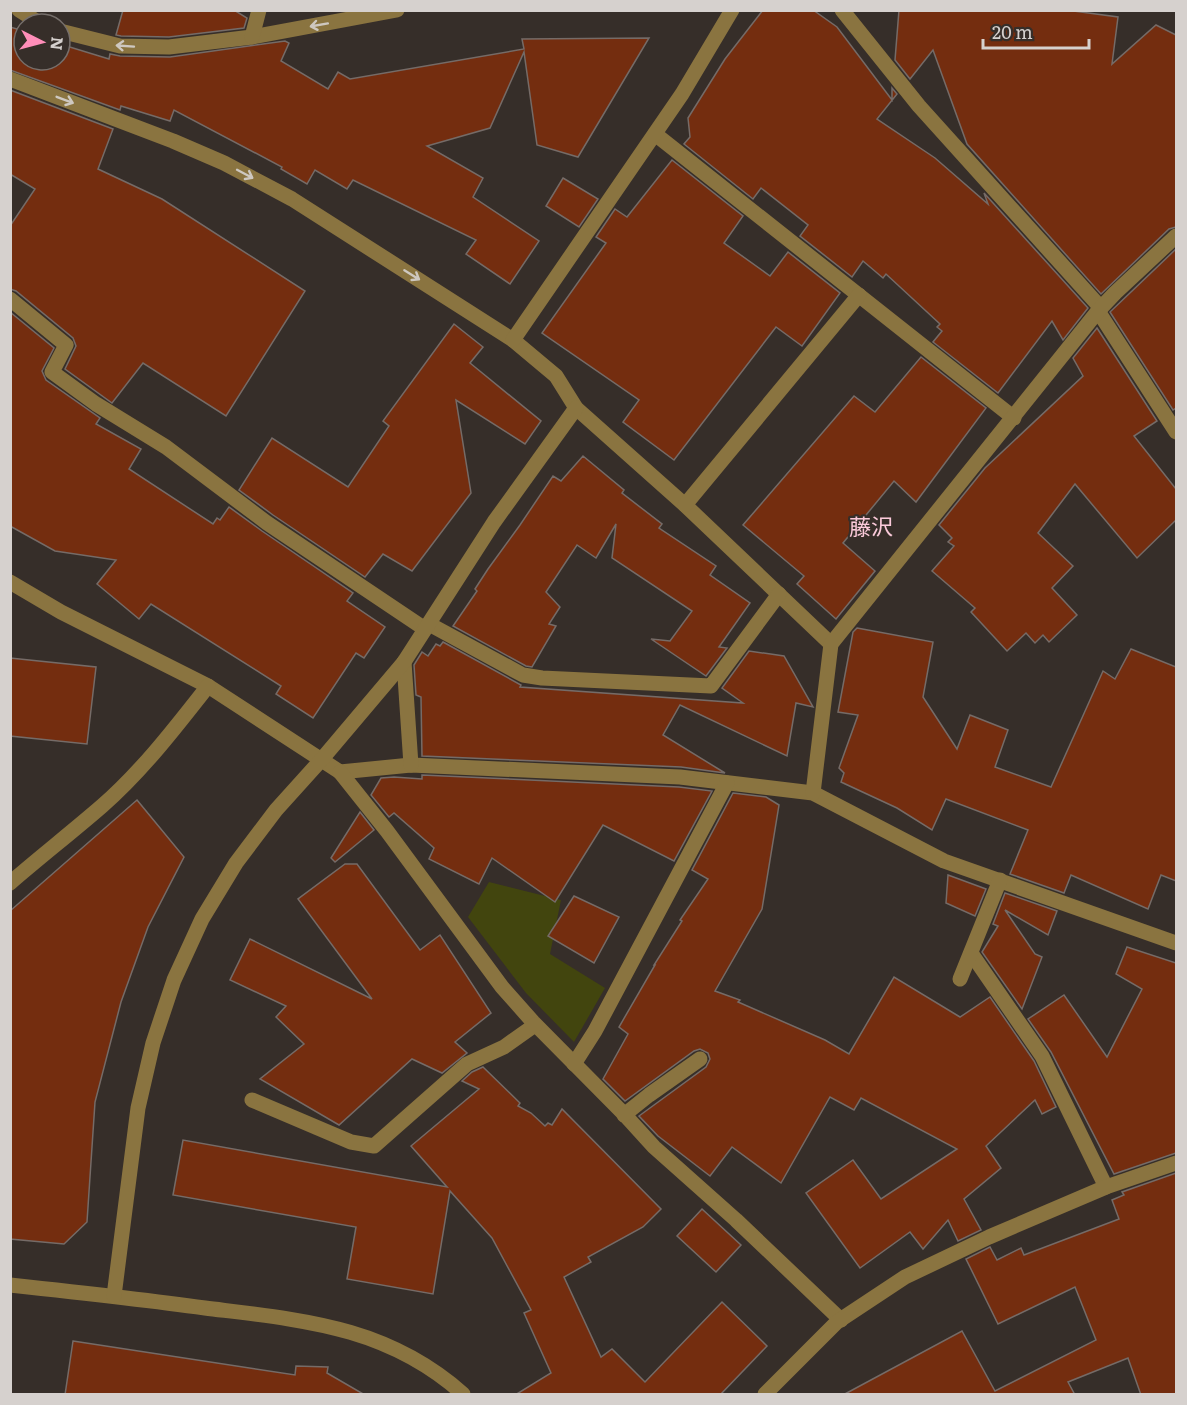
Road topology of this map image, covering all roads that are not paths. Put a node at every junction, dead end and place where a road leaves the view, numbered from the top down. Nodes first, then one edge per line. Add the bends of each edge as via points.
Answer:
1 (259, 10) edge
2 (397, 10) edge
3 (732, 10) edge
4 (842, 10) edge
5 (72, 34) edge
6 (252, 37) junction
7 (10, 79) edge
8 (656, 134) junction
9 (1176, 236) edge
10 (859, 296) junction
11 (10, 299) edge
12 (1100, 310) junction
13 (513, 340) junction
14 (576, 408) junction
15 (1014, 418) junction
16 (1176, 428) edge
17 (685, 506) junction
18 (10, 582) edge
19 (779, 594) junction
20 (427, 626) junction
21 (831, 644) junction
22 (404, 662) junction
23 (208, 686) junction
24 (322, 759) junction
25 (411, 765) junction
26 (340, 772) junction
27 (727, 783) junction
28 (813, 793) junction
29 (1000, 880) junction
30 (10, 883) edge
31 (1176, 943) edge
32 (971, 953) junction
33 (960, 979) dead end
34 (535, 1025) junction
35 (700, 1059) dead end
36 (574, 1064) junction
37 (252, 1100) dead end
38 (624, 1115) junction
39 (1176, 1162) edge
40 (1106, 1187) junction
41 (10, 1285) edge
42 (114, 1296) junction
43 (841, 1320) junction
44 (463, 1395) edge
45 (765, 1395) edge

1 - 6 street
2 -> 6 street
3 - 8 street
4 - 12 street via 919,106
6 -> 5 street via 169,47 120,46
7 -> 13 street via 224,163 292,199
8 - 10 street
8 - 13 street
9 - 12 street
10 - 15 street
10 - 17 street
11 - 20 street via 66,345 52,372 166,447 267,523
12 - 15 street
12 - 16 street
13 - 14 street via 556,376
14 - 17 street
14 - 20 street via 494,522
15 - 21 street
17 - 19 street
18 - 23 street
19 - 20 street via 711,686 523,675
19 - 21 street
20 - 22 street
21 - 28 street
22 - 24 street
22 - 25 street
23 - 24 street
23 - 30 street via 176,727 103,805
24 - 26 street
24 - 42 street via 236,863 202,919 174,980 153,1043 138,1108
25 - 26 street
25 - 27 street via 680,777
26 - 34 street
27 - 28 street
27 - 36 street
28 - 29 street via 944,861
29 - 31 street
29 - 32 street
32 - 33 street
32 - 40 street via 1042,1056
34 - 36 street
34 - 37 street via 504,1047 467,1064 374,1146 351,1142
35 - 38 street
36 - 38 street
38 - 43 street via 654,1148
39 - 40 street
40 - 43 street via 905,1277
41 - 42 street
42 - 44 street via 306,1321 357,1333 409,1355
43 - 45 street

